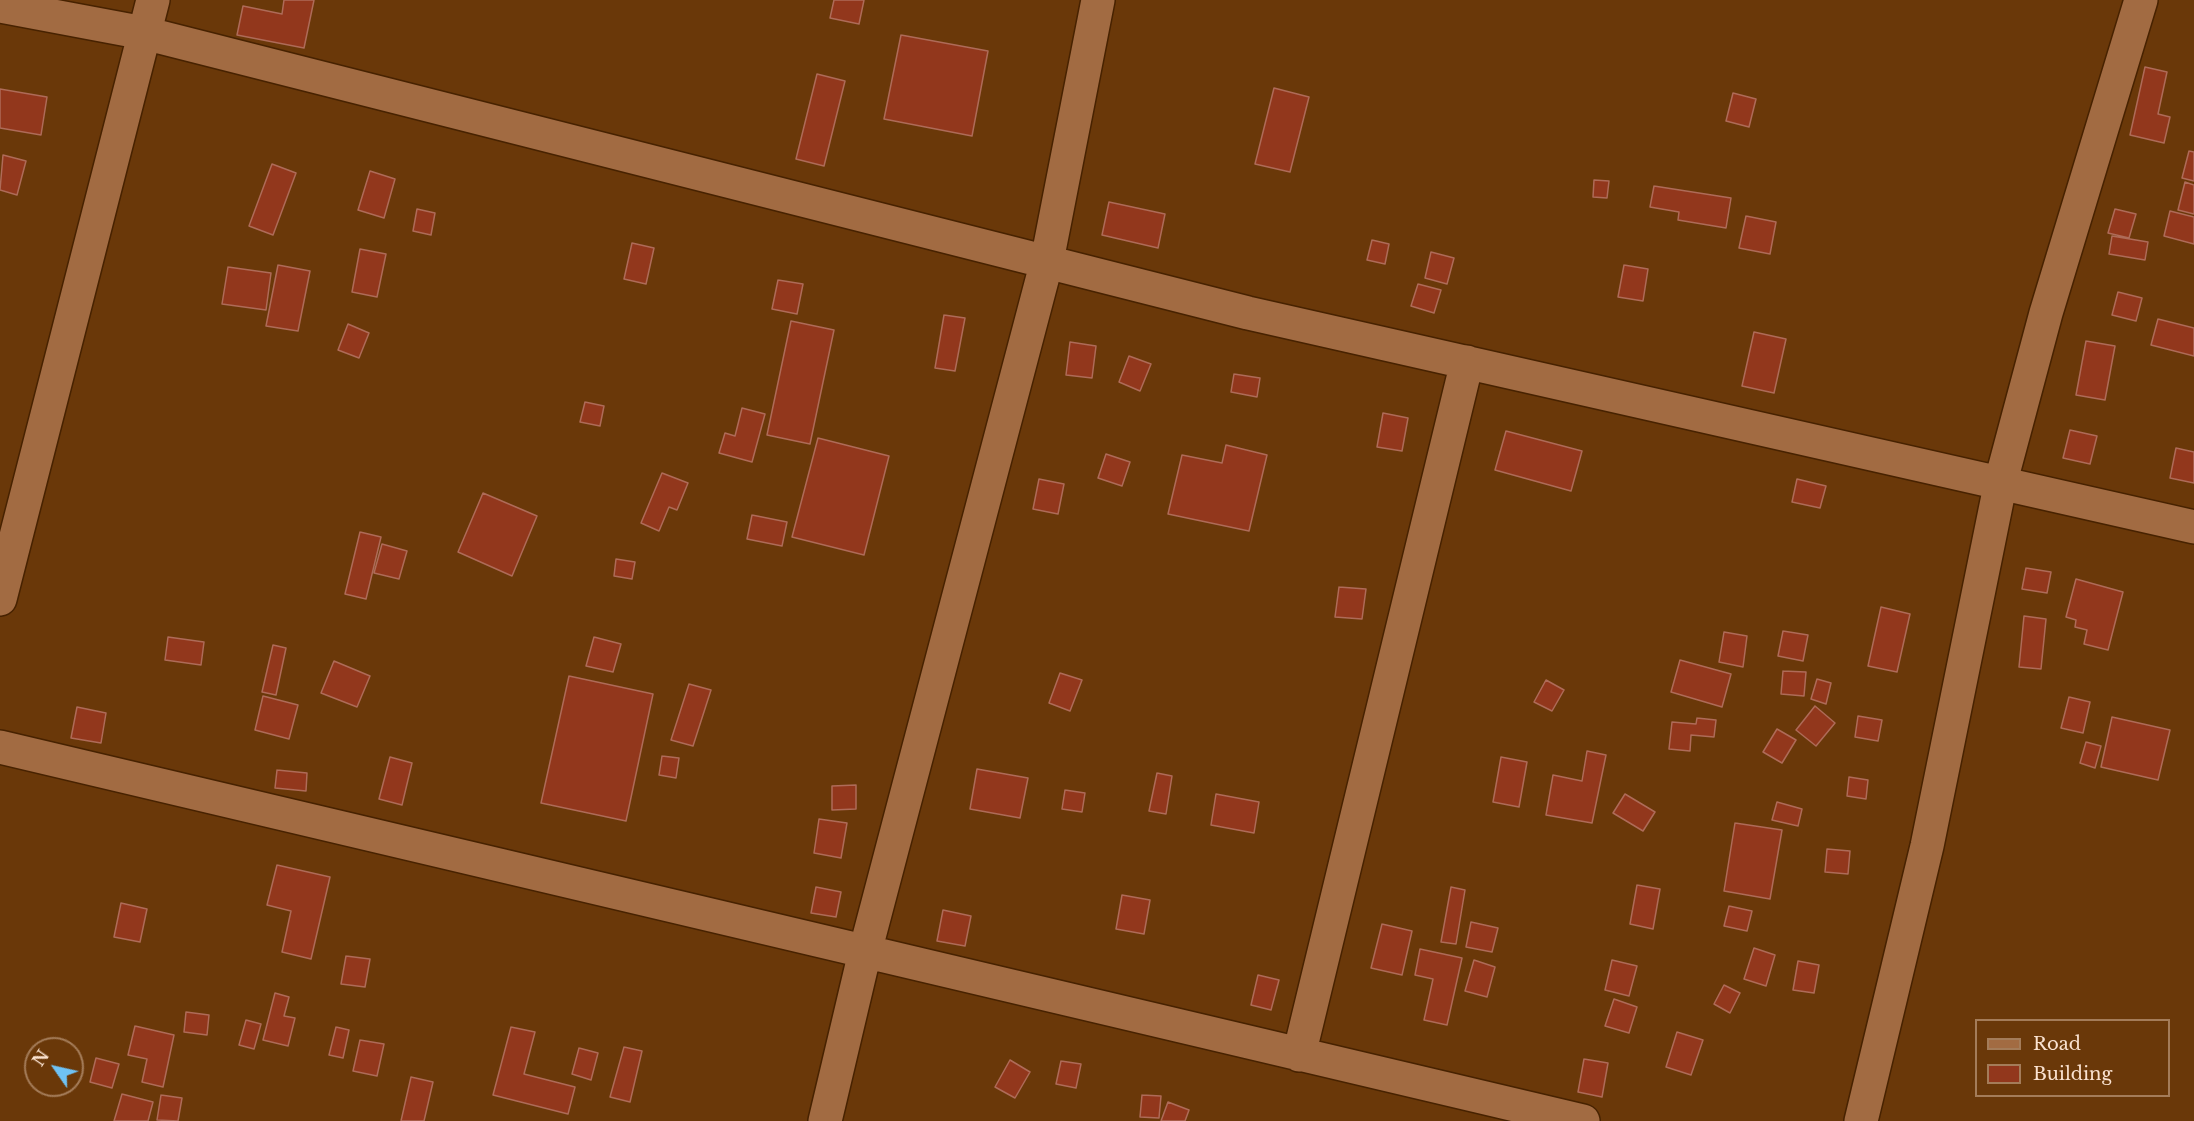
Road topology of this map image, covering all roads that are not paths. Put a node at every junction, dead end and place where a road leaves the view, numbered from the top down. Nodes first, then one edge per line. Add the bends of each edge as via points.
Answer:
1 (153, 0) edge
2 (1098, 0) edge
3 (2141, 0) edge
4 (0, 6) edge
5 (144, 33) junction
6 (1047, 261) junction
7 (1467, 362) junction
8 (2001, 481) junction
9 (2194, 527) edge
10 (0, 599) edge
11 (0, 747) edge
12 (865, 952) junction
13 (1299, 1055) junction
14 (825, 1121) edge
15 (1583, 1121) edge
16 (1861, 1121) edge

1 - 5 street
2 - 6 street
3 - 8 street via 2049,303
4 - 5 street
5 - 6 street
5 - 10 street
6 - 7 street via 1248,313
6 - 12 street
7 - 8 street
7 - 13 street
8 - 9 street
8 - 16 street via 1927,846
11 - 12 street
12 - 13 street
12 - 14 street
13 - 15 street

